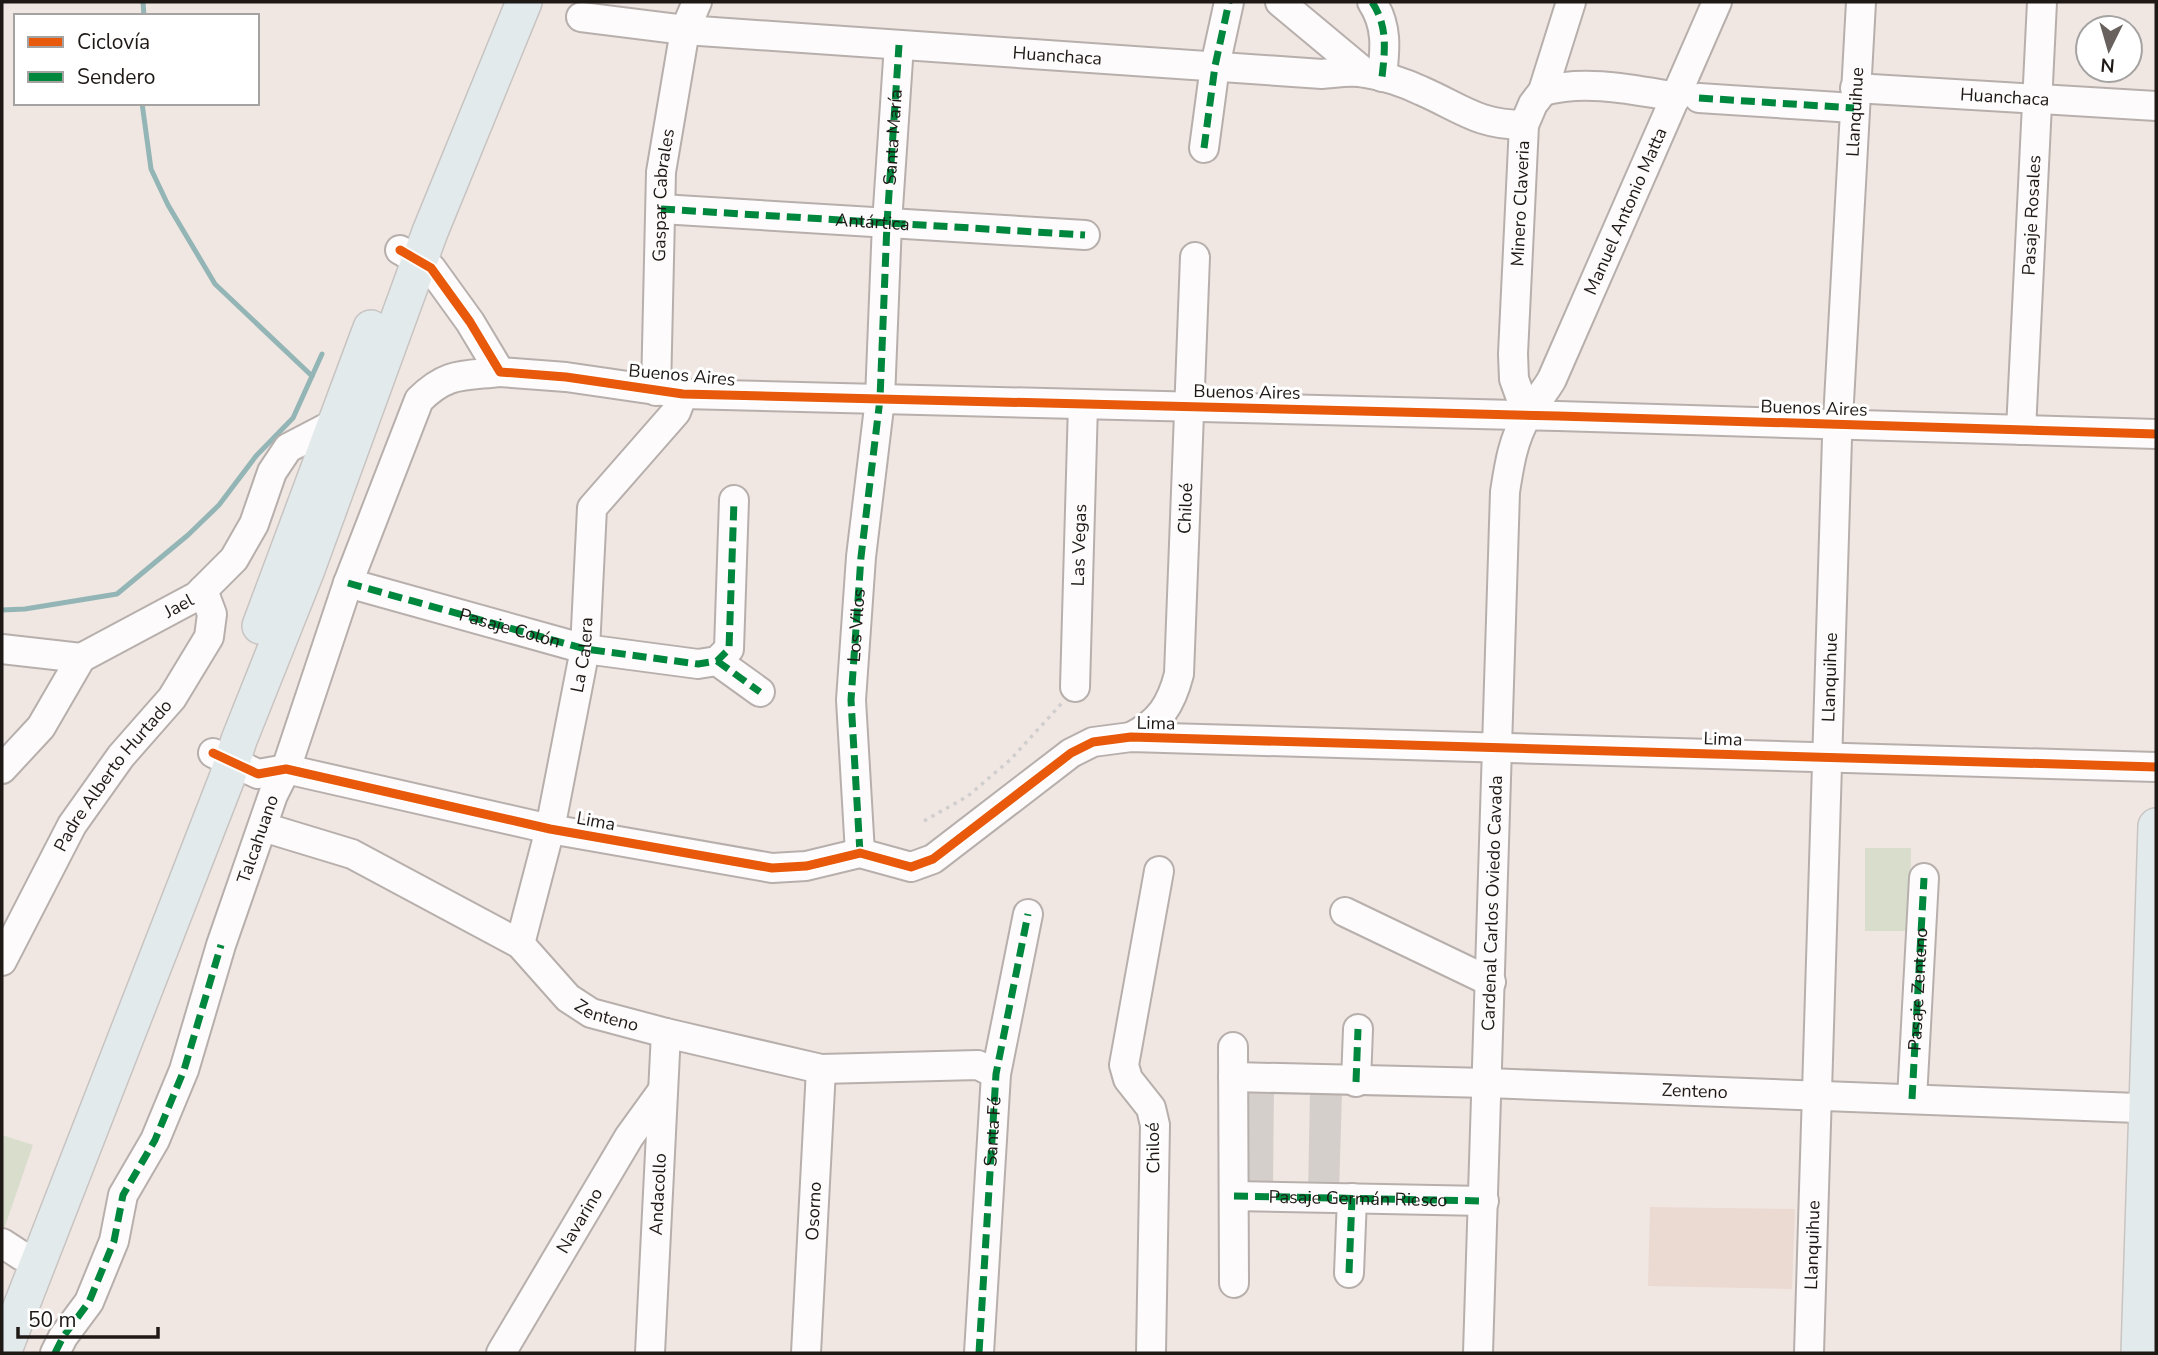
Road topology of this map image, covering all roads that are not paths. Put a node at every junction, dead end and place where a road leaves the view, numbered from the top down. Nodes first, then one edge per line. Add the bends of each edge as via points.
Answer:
1 (500, 2) edge
2 (524, 2) edge
3 (697, 2) edge
4 (1229, 2) edge
5 (1280, 2) edge
6 (1373, 2) edge
7 (1571, 2) edge
8 (1717, 2) edge
9 (1861, 2) edge
10 (2042, 2) edge
11 (582, 17) dead end
12 (685, 30) junction
13 (899, 45) junction
14 (1215, 66) junction
15 (1373, 75) junction
16 (1544, 90) junction
17 (1688, 97) junction
18 (1855, 98) junction
19 (2036, 99) junction
20 (2156, 106) edge
21 (1524, 125) junction
22 (1204, 148) dead end
23 (661, 209) junction
24 (887, 223) junction
25 (1085, 235) dead end
26 (410, 255) junction
27 (1195, 257) dead end
28 (500, 372) junction
29 (656, 391) junction
30 (683, 394) junction
31 (880, 399) junction
32 (1083, 404) junction
33 (1189, 407) junction
34 (1527, 415) junction
35 (334, 424) junction
36 (1837, 424) junction
37 (2021, 430) junction
38 (2156, 434) edge
39 (734, 500) dead end
40 (348, 583) junction
41 (203, 590) junction
42 (2, 649) edge
43 (585, 649) junction
44 (81, 658) junction
45 (717, 661) junction
46 (1075, 687) road end
47 (760, 692) dead end
48 (1131, 737) junction
49 (1498, 748) junction
50 (1827, 758) junction
51 (2156, 767) edge
52 (2, 769) edge
53 (286, 769) junction
54 (244, 771) junction
55 (2156, 826) edge
56 (263, 827) junction
57 (550, 829) junction
58 (860, 853) junction
59 (1159, 871) dead end
60 (1924, 878) dead end
61 (1345, 912) dead end
62 (1028, 914) dead end
63 (520, 944) junction
64 (2, 961) edge
65 (1491, 982) junction
66 (1358, 1028) dead end
67 (666, 1033) junction
68 (116, 1036) junction
69 (1233, 1046) dead end
70 (821, 1069) junction
71 (996, 1074) junction
72 (1233, 1077) junction
73 (1356, 1082) junction
74 (1488, 1083) junction
75 (663, 1090) junction
76 (1817, 1096) junction
77 (1912, 1099) junction
78 (2152, 1106) edge
79 (1234, 1196) junction
80 (1352, 1198) junction
81 (1484, 1201) junction
82 (12, 1249) edge
83 (1349, 1273) dead end
84 (1234, 1283) dead end
85 (2, 1307) edge
86 (3, 1353) edge
87 (55, 1353) edge
88 (501, 1353) edge
89 (650, 1353) edge
90 (806, 1353) edge
91 (979, 1353) edge
92 (1151, 1353) edge
93 (1479, 1353) edge
94 (1809, 1353) edge
95 (2139, 1353) edge

1 - 26 main road
2 - 26 main road
3 - 12 street, Gaspar Cabrales
4 - 14 street
5 - 15 street
6 - 15 street via 1386,43
7 - 16 street, Minero Claveria
8 - 17 street, Manuel Antonio Matta
9 - 18 street, Llanquihue
10 - 19 street, Pasaje Rosales
11 - 12 street, Huanchaca
12 - 13 street, Huanchaca
12 - 23 street, Gaspar Cabrales via 662,172
13 - 14 street, Huanchaca
13 - 24 street, Santa María
14 - 15 street, Huanchaca
14 - 22 street
15 - 21 street, Huanchaca via 1425,92 1484,120
16 - 17 street, Huanchaca via 1617,88
16 - 21 street, Minero Claveria
17 - 18 street, Huanchaca
17 - 34 street, Manuel Antonio Matta via 1552,379
18 - 19 street, Huanchaca
18 - 36 street, Llanquihue
19 - 20 street, Huanchaca
19 - 37 street, Pasaje Rosales
21 - 34 street, Minero Claveria via 1513,354 1514,379
23 - 24 street, Antártica
23 - 29 street, Gaspar Cabrales
24 - 25 street, Antártica
24 - 31 street, Santa María
26 - 28 street via 431,268
26 - 35 main road
26 - 54 main road
27 - 33 street, Chiloé
28 - 29 street, Buenos Aires
28 - 40 street via 456,376 434,385 419,400
29 - 30 street, Buenos Aires
30 - 31 street, Buenos Aires
30 - 43 street, La Calera via 676,412 592,508
31 - 32 street, Buenos Aires
31 - 58 street, Los Vilos via 861,557 851,700
32 - 33 street, Buenos Aires
32 - 46 street, Las Vegas
33 - 34 street, Buenos Aires
33 - 48 street, Chiloé via 1179,674 1159,718
34 - 36 street, Buenos Aires
34 - 49 street, Cardenal Carlos Oviedo Cavada via 1509,463 1505,492
35 - 41 street, Jael via 288,448 272,472 254,523 234,559
35 - 54 main road
36 - 37 street, Buenos Aires
36 - 50 street, Llanquihue
37 - 38 street, Buenos Aires
39 - 45 street via 729,649
40 - 43 street, Pasaje Colón
40 - 53 street
41 - 44 street, Jael
41 - 64 street, Padre Alberto Hurtado via 212,614 209,637 172,698 121,756 72,825
42 - 44 street
43 - 45 street, Pasaje Colón via 698,664
43 - 57 street, La Calera
44 - 52 street via 41,727
45 - 47 street
48 - 49 street, Lima
48 - 58 street, Lima via 1093,741 1071,753 933,859 911,867
49 - 50 street, Lima
49 - 65 street, Cardenal Carlos Oviedo Cavada
50 - 51 street, Lima
50 - 76 street, Llanquihue
53 - 54 street, Lima
53 - 57 street, Lima
54 - 56 street, Talcahuano
54 - 68 main road
55 - 78 main road
56 - 63 street, Zenteno via 352,854
56 - 87 street, Talcahuano via 184,1070 155,1140 123,1195 114,1241 89,1302
57 - 58 street, Lima via 772,868 806,866
57 - 63 street, La Calera
59 - 92 street, Chiloé via 1124,1065 1128,1079 1151,1108 1155,1125
60 - 77 street, Pasaje Zenteno
61 - 65 street
62 - 71 street, Santa Fé
63 - 67 street, Zenteno via 568,998 591,1013
65 - 74 street, Cardenal Carlos Oviedo Cavada
66 - 73 street
67 - 70 street, Zenteno
67 - 75 street, Andacollo
68 - 82 main road
68 - 86 main road
69 - 72 street
70 - 71 street, Zenteno via 978,1065
70 - 90 street, Osorno
71 - 91 street, Santa Fé
72 - 73 street, Zenteno
72 - 79 street
73 - 74 street, Zenteno
74 - 76 street, Zenteno
74 - 81 street, Cardenal Carlos Oviedo Cavada
75 - 88 street, Navarino via 628,1137
75 - 89 street, Andacollo
76 - 77 street, Zenteno
76 - 94 street, Llanquihue
77 - 78 street, Zenteno
78 - 95 main road
79 - 80 street, Pasaje Germán Riesco
79 - 84 street
80 - 81 street, Pasaje Germán Riesco
80 - 83 street
81 - 93 street, Cardenal Carlos Oviedo Cavada
82 - 85 main road

